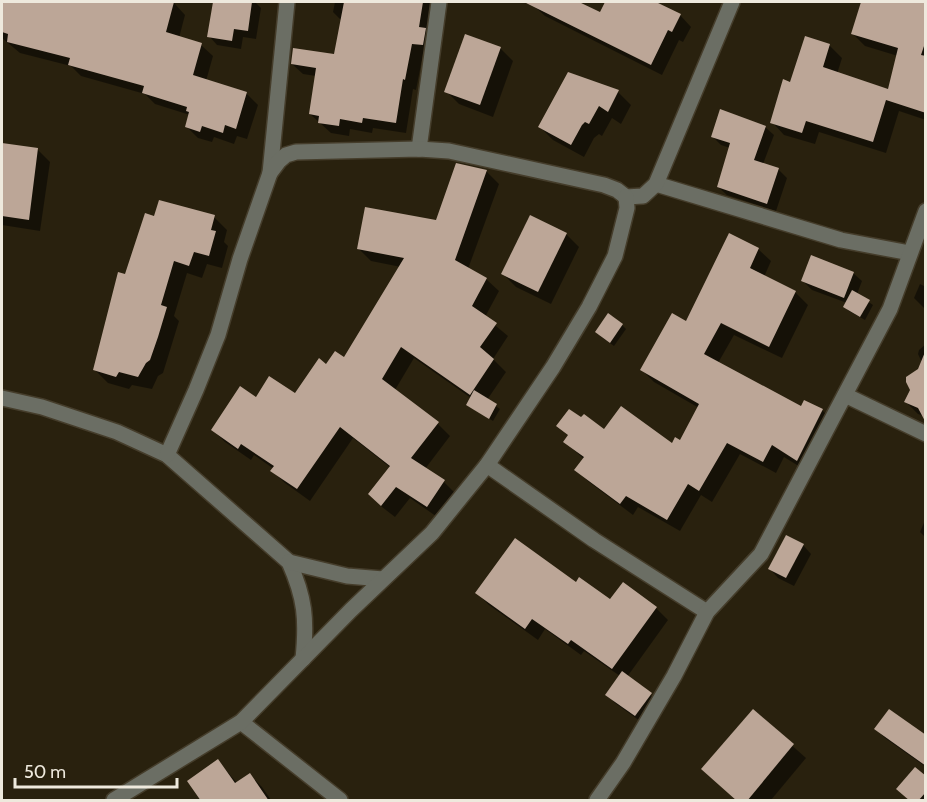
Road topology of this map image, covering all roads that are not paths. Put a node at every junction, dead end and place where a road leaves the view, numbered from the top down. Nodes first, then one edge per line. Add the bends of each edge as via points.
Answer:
1 (287, 2) edge
2 (439, 2) edge
3 (732, 2) edge
4 (419, 148) junction
5 (270, 173) junction
6 (656, 184) junction
7 (626, 197) junction
8 (926, 211) edge
9 (910, 253) junction
10 (844, 395) junction
11 (2, 398) edge
12 (926, 434) edge
13 (167, 455) junction
14 (487, 465) junction
15 (289, 562) junction
16 (383, 579) junction
17 (707, 612) junction
18 (303, 659) junction
19 (241, 722) junction
20 (114, 801) edge
21 (340, 801) edge
22 (597, 801) edge

1 - 5 street
2 - 4 street
3 - 6 street
4 - 5 street via 296,152 286,155
4 - 7 street via 604,185
5 - 13 street via 219,335
6 - 7 street via 643,196
6 - 9 street via 841,240
7 - 14 street via 615,256 605,279 553,367
8 - 9 street
9 - 10 street via 890,309
10 - 12 street
10 - 17 street via 761,554
11 - 13 street via 117,432
13 - 15 street
14 - 16 street via 432,533
14 - 17 street
15 - 16 street via 347,576
15 - 18 street via 304,603
16 - 18 street
17 - 22 street via 651,715
18 - 19 street
19 - 20 street
19 - 21 street

